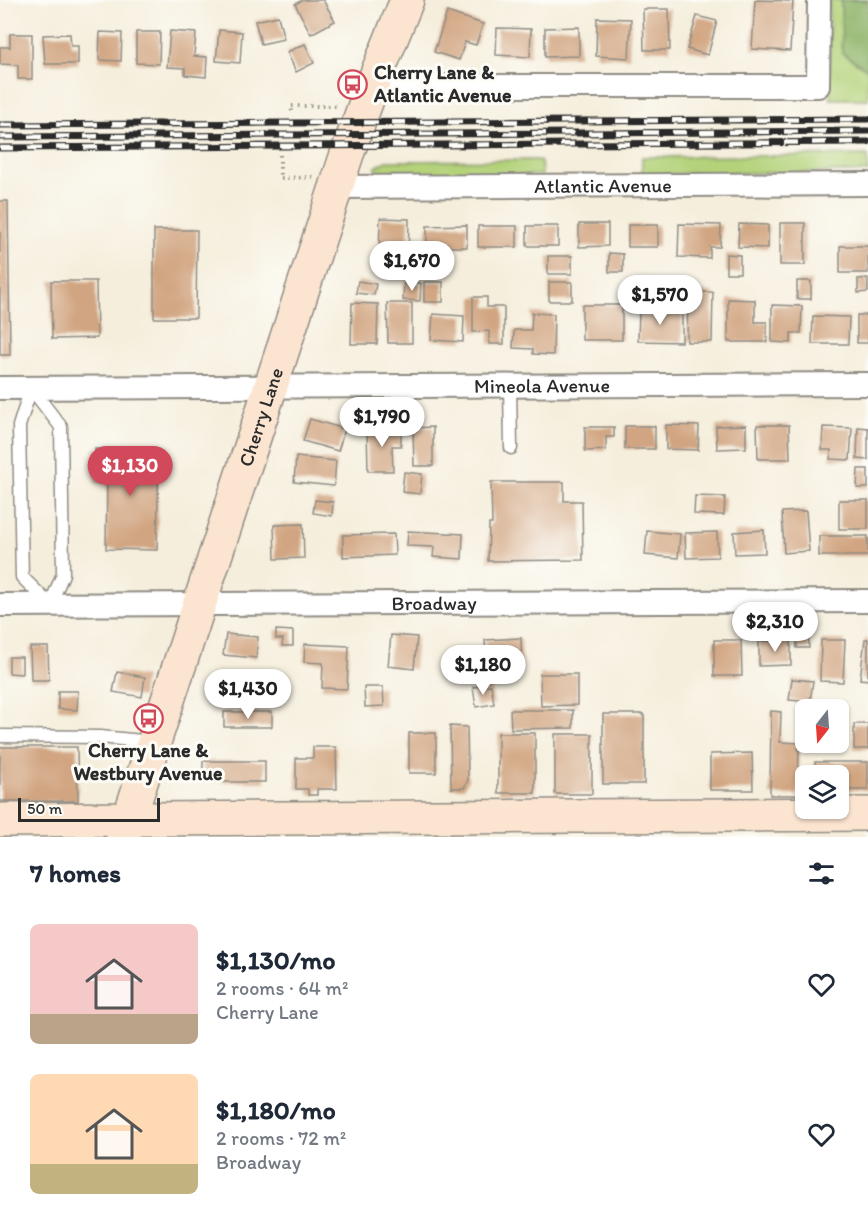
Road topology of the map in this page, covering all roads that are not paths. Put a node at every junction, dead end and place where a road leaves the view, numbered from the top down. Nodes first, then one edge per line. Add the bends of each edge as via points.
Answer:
1 (407, 0) edge
2 (819, 0) edge
3 (372, 86) junction
4 (323, 183) junction
5 (868, 184) edge
6 (868, 384) edge
7 (510, 385) junction
8 (271, 386) junction
9 (0, 388) edge
10 (31, 388) junction
11 (511, 448) dead end
12 (868, 600) edge
13 (200, 604) junction
14 (0, 605) edge
15 (50, 605) junction
16 (0, 736) edge
17 (154, 743) junction
18 (868, 814) edge
19 (0, 820) edge
20 (126, 828) edge

1 - 3 street, Cherry Lane
2 - 3 street via 818,87
3 - 4 street, Cherry Lane via 351,142
4 - 5 street, Atlantic Avenue
4 - 8 street, Cherry Lane
6 - 7 street, Mineola Avenue
7 - 8 street, Mineola Avenue
7 - 11 lane
8 - 10 street, Mineola Avenue
8 - 13 street, Cherry Lane
9 - 10 street, Mineola Avenue
10 - 15 lane via 61,426 63,574
10 - 15 lane via 19,426 22,577
12 - 13 street, Broadway
13 - 15 street, Broadway
13 - 17 street, Cherry Lane
14 - 15 street, Broadway
16 - 17 lane via 99,737
17 - 20 street, Cherry Lane
18 - 20 street
19 - 20 street

